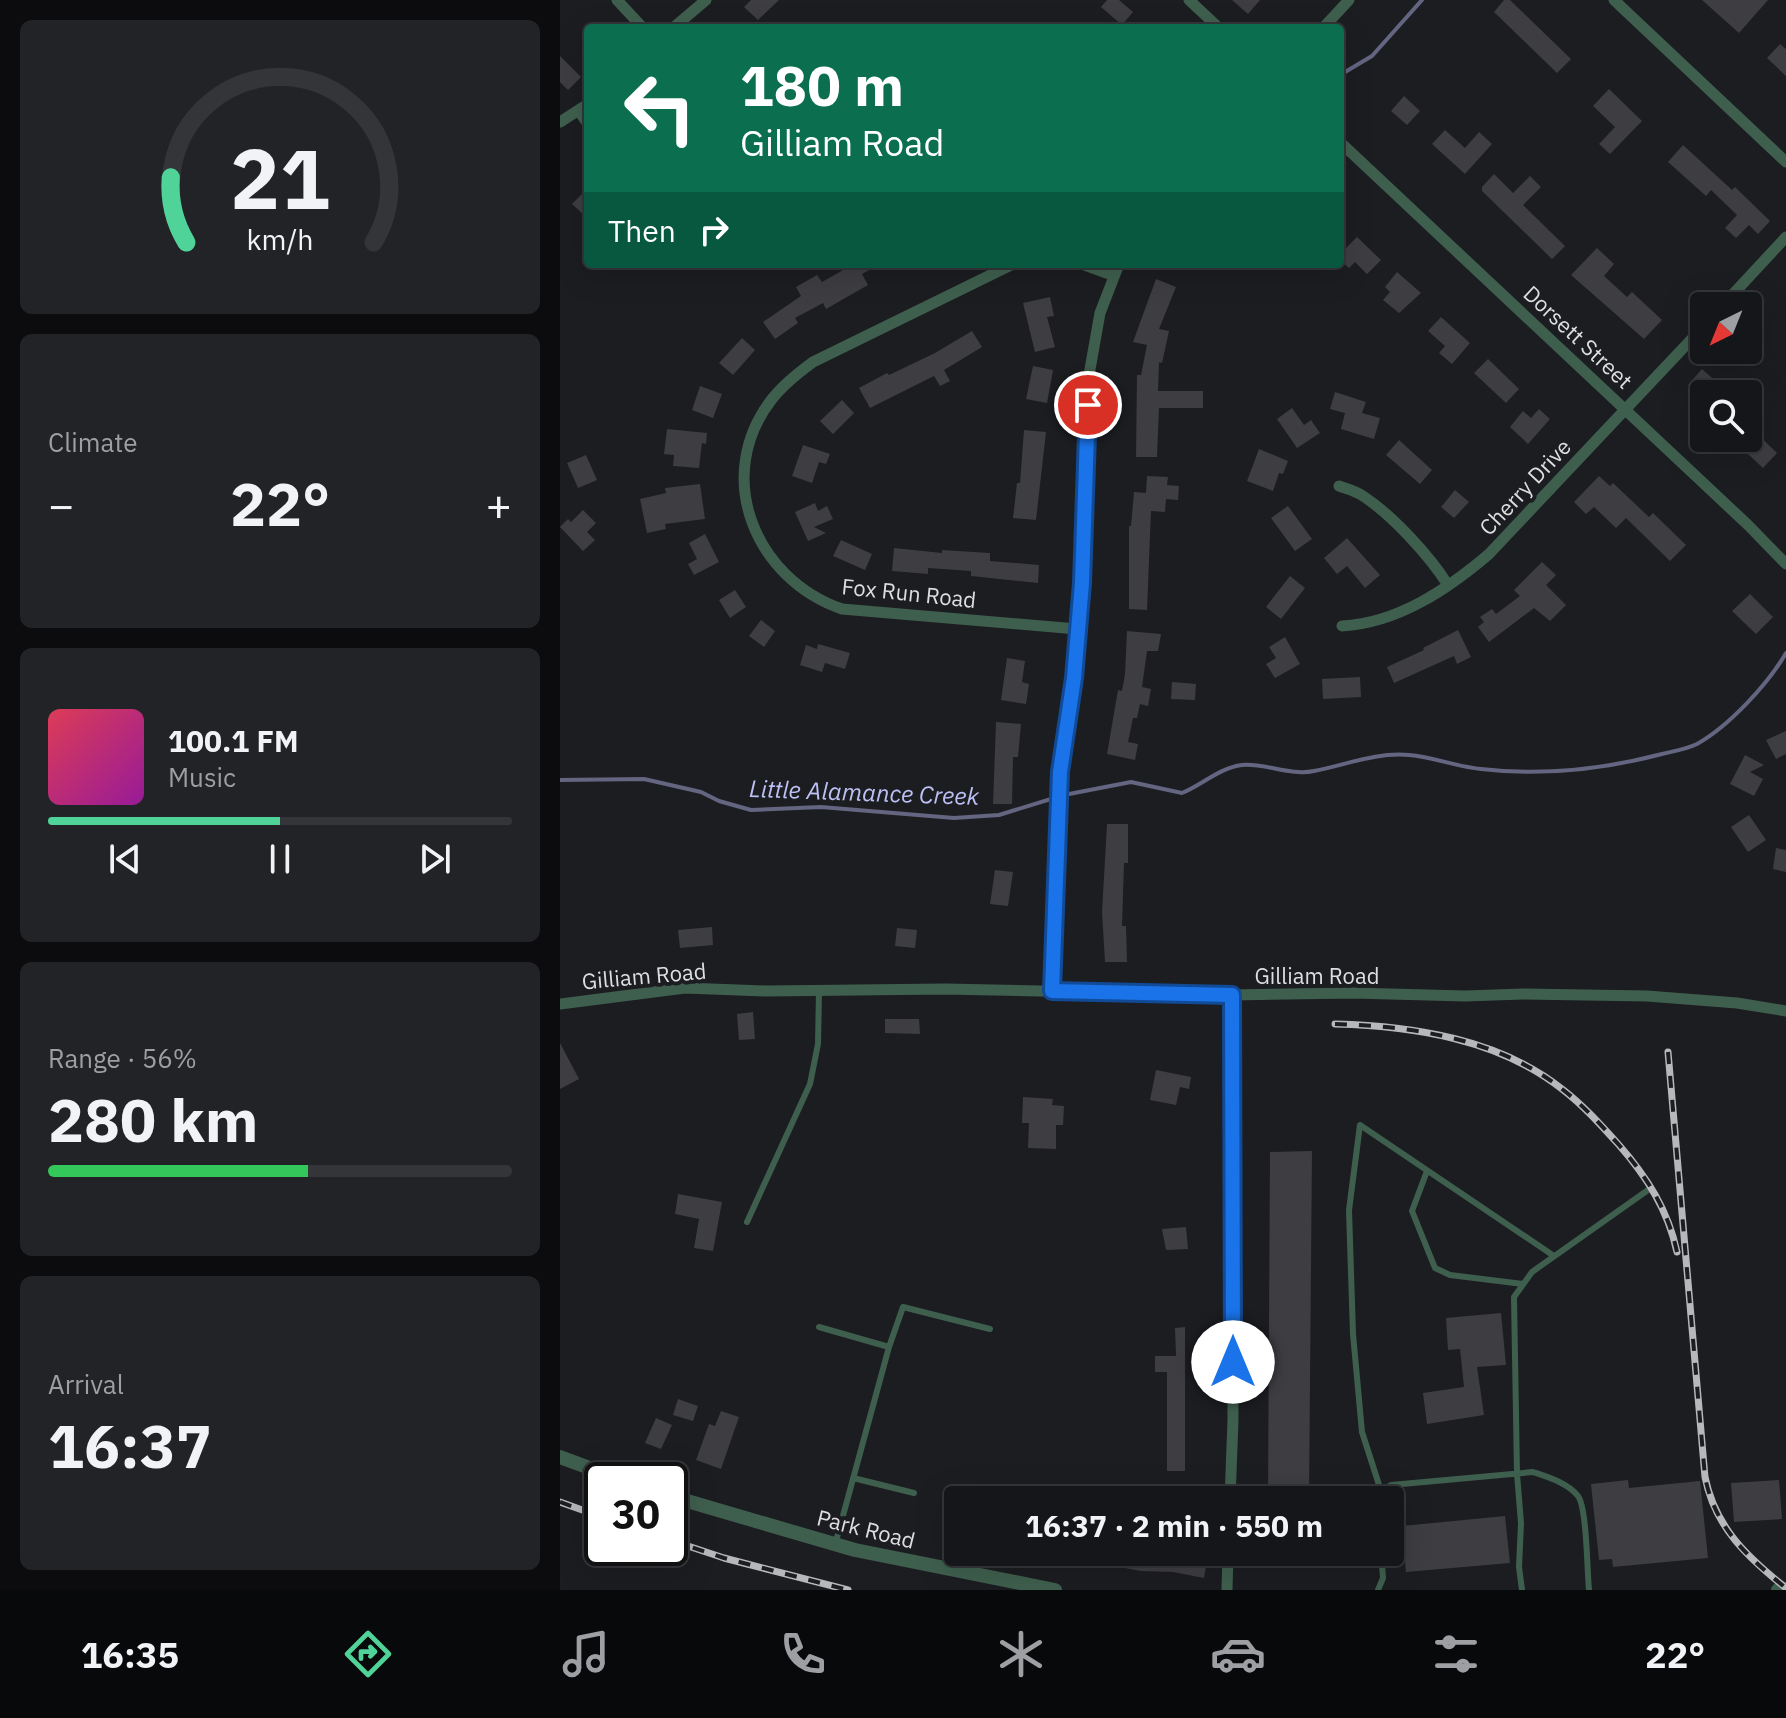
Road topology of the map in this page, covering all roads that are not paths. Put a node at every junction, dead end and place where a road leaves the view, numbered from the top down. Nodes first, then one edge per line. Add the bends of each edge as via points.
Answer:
1 (617, 0) edge
2 (706, 0) edge
3 (1189, 0) edge
4 (1349, 0) edge
5 (1614, 0) edge
6 (639, 24) edge
7 (678, 24) edge
8 (1215, 24) edge
9 (1327, 24) edge
10 (583, 108) edge
11 (560, 122) edge
12 (1344, 146) edge
13 (1786, 162) edge
14 (1786, 237) edge
15 (1005, 268) edge
16 (1116, 270) edge
17 (1735, 292) edge
18 (1690, 341) edge
19 (1626, 410) junction
20 (1339, 486) dead end
21 (1786, 564) edge
22 (1448, 585) junction
23 (1342, 626) dead end
24 (1077, 629) junction
25 (819, 990) junction
26 (1052, 991) junction
27 (1232, 995) junction
28 (560, 1004) edge
29 (1786, 1011) edge
30 (1427, 1171) junction
31 (1648, 1190) dead end
32 (747, 1222) dead end
33 (1554, 1256) junction
34 (1523, 1284) junction
35 (819, 1327) dead end
36 (990, 1329) dead end
37 (889, 1347) junction
38 (560, 1457) edge
39 (584, 1466) edge
40 (1517, 1474) junction
41 (853, 1478) junction
42 (1231, 1486) edge
43 (1379, 1486) edge
44 (1389, 1486) edge
45 (914, 1493) dead end
46 (688, 1501) edge
47 (835, 1545) junction
48 (1228, 1566) edge
49 (1382, 1566) edge
50 (1786, 1589) edge
51 (1055, 1590) edge
52 (1227, 1590) edge
53 (1378, 1590) edge
54 (1522, 1590) edge
55 (1589, 1590) edge
56 (1778, 1590) edge

1 - 6 street
2 - 7 street
3 - 8 street
4 - 9 street
5 - 13 street
10 - 11 street
12 - 19 street, Dorsett Street
14 - 17 street
15 - 24 street, Fox Run Road via 813,362 788,381 755,428 745,492 771,561 820,602 842,609
16 - 24 street via 1100,313 1089,375
18 - 19 street, Cherry Drive
19 - 21 street, Dorsett Street
19 - 22 street, Cherry Drive via 1489,554
20 - 22 street via 1361,494 1389,518
22 - 23 street, Cherry Drive via 1394,615
24 - 26 street via 1060,772
25 - 26 street, Gilliam Road
25 - 28 street, Gilliam Road via 685,988
25 - 32 lane via 818,1044 810,1084
26 - 27 street, Gilliam Road
27 - 29 street, Gilliam Road via 1647,996
27 - 42 street
30 - 33 lane
30 - 34 lane via 1412,1211 1435,1268 1450,1275
30 - 43 lane via 1360,1125 1349,1210 1353,1334 1362,1432
31 - 33 lane
33 - 34 lane
34 - 40 lane via 1514,1297
35 - 37 lane
36 - 37 lane via 903,1307
37 - 41 lane
38 - 39 street
40 - 44 lane
40 - 54 lane
40 - 55 lane via 1533,1472 1554,1479 1579,1497
41 - 45 lane
41 - 47 lane
46 - 47 street, Park Road
47 - 51 street, Park Road
48 - 52 street
49 - 53 lane
50 - 56 street

